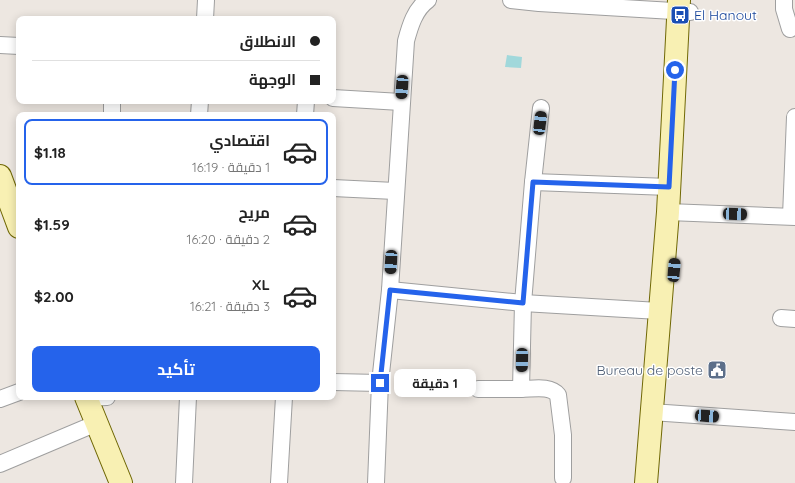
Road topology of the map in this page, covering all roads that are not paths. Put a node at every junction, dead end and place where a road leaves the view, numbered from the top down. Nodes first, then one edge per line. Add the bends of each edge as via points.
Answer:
1 (206, 0) edge
2 (428, 0) edge
3 (511, 0) edge
4 (784, 0) edge
5 (539, 2) edge
6 (685, 6) edge
7 (205, 16) edge
8 (793, 32) edge
9 (0, 45) edge
10 (16, 46) edge
11 (336, 98) edge
12 (401, 102) junction
13 (541, 108) dead end
14 (795, 117) edge
15 (0, 176) edge
16 (533, 182) junction
17 (669, 187) junction
18 (336, 188) edge
19 (395, 191) junction
20 (673, 212) junction
21 (793, 217) edge
22 (16, 219) edge
23 (390, 290) junction
24 (523, 303) junction
25 (659, 311) junction
26 (336, 382) edge
27 (380, 383) junction
28 (478, 388) dead end
29 (521, 389) junction
30 (16, 393) edge
31 (0, 400) edge
32 (93, 400) edge
33 (188, 400) edge
34 (284, 400) edge
35 (657, 412) junction
36 (795, 422) edge
37 (97, 424) junction
38 (0, 464) edge
39 (562, 478) dead end
40 (121, 483) edge
41 (184, 483) edge
42 (279, 483) edge
43 (376, 483) edge
44 (646, 483) edge
45 (659, 483) edge

1 - 7 street
2 - 12 street via 411,22 406,40
3 - 5 street
4 - 8 street via 784,8
5 - 6 street
6 - 17 main road
6 - 20 main road
9 - 10 street
11 - 12 street
12 - 19 street
13 - 16 street
14 - 21 street
15 - 22 main road
16 - 17 street
16 - 24 street
17 - 20 main road
18 - 19 street
19 - 23 street
20 - 21 street
20 - 25 main road
20 - 35 main road
23 - 24 street
23 - 27 street
24 - 25 street
24 - 29 street
25 - 35 main road
26 - 27 street
27 - 43 street
28 - 29 street
29 - 39 street via 549,388 558,394 563,436
30 - 31 street
32 - 37 main road
33 - 41 street
34 - 42 street
35 - 36 street
35 - 44 main road
35 - 45 main road
37 - 38 street
37 - 40 main road

